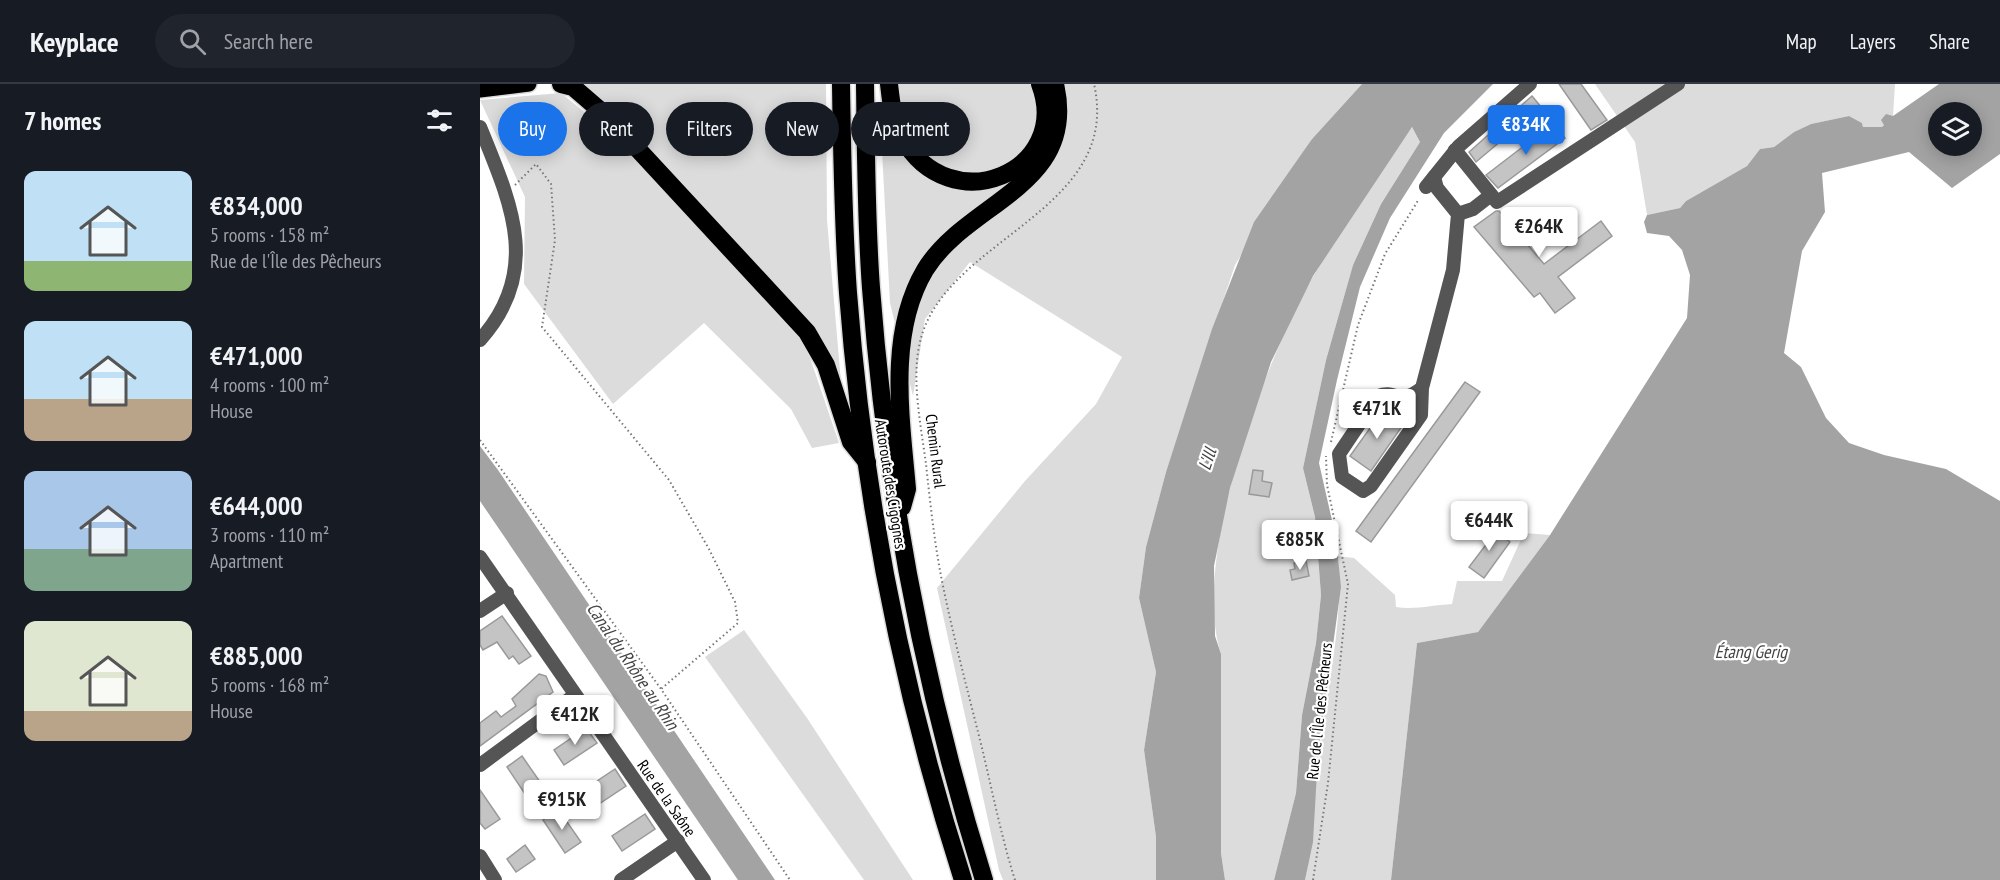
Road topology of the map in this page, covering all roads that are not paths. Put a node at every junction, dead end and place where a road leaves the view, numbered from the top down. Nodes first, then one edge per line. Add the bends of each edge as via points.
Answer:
1 (529, 84) edge
2 (561, 84) edge
3 (841, 84) edge
4 (865, 84) edge
5 (889, 84) edge
6 (1040, 84) edge
7 (1054, 84) edge
8 (1530, 84) edge
9 (1678, 84) edge
10 (481, 90) edge
11 (480, 127) edge
12 (1455, 150) junction
13 (1491, 195) junction
14 (1458, 214) junction
15 (480, 340) edge
16 (1422, 388) junction
17 (868, 463) junction
18 (898, 517) junction
19 (480, 557) edge
20 (507, 593) junction
21 (480, 611) edge
22 (575, 695) junction
23 (480, 765) edge
24 (678, 841) junction
25 (480, 856) edge
26 (495, 880) edge
27 (621, 880) edge
28 (704, 880) edge
29 (963, 880) edge
30 (984, 880) edge

1 - 10 main road
2 - 17 highway via 573,87 609,118 807,332 826,365 850,442
3 - 17 highway, Autoroute des Cigognes via 848,294
4 - 18 highway, Autoroute des Cigognes via 871,288
5 - 6 highway via 892,109 902,136 920,162 940,176 961,183 1009,172 1028,159 1043,135 1046,112
7 - 18 highway via 1060,105 1055,134 1041,165 1025,183 952,240 926,270 906,314 900,370 907,489
8 - 12 street
9 - 13 street via 1497,202
11 - 15 street via 507,194 517,238 515,269 499,314
12 - 13 street
12 - 14 street via 1430,182
13 - 14 street via 1473,209
14 - 16 street via 1453,270
16 - 16 street via 1401,399 1385,393 1378,396 1339,454 1342,477 1363,491 1371,486 1421,415
17 - 29 highway, Autoroute des Cigognes via 894,620 922,739
18 - 30 highway, Autoroute des Cigognes via 944,737
19 - 20 street, Rue de la Saône
20 - 21 street
20 - 22 street, Rue de la Saône
22 - 23 street
22 - 24 street, Rue de la Saône
24 - 27 street
24 - 28 street, Rue de la Saône
25 - 26 street

